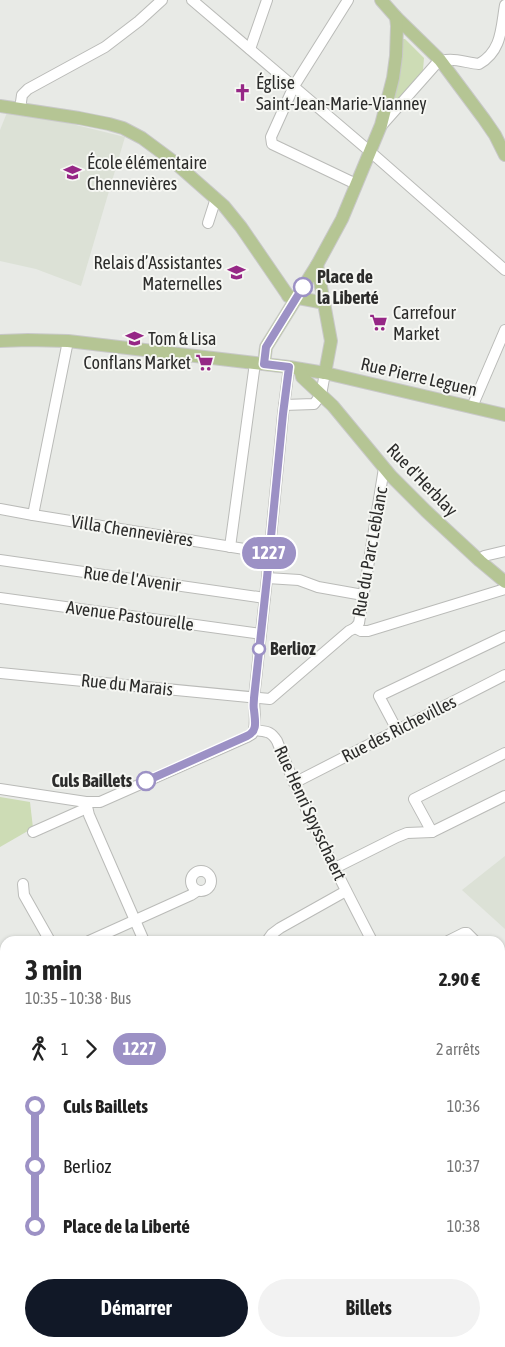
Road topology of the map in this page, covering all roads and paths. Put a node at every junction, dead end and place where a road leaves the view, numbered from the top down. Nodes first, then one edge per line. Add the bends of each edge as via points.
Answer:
1 (162, 0) edge
2 (192, 0) edge
3 (267, 0) edge
4 (348, 0) edge
5 (381, 0) edge
6 (505, 5) edge
7 (396, 17) junction
8 (415, 34) junction
9 (502, 37) edge
10 (397, 38) junction
11 (250, 49) junction
12 (440, 60) junction
13 (294, 86) junction
14 (392, 105) junction
15 (0, 106) edge
16 (20, 109) junction
17 (370, 152) junction
18 (505, 155) edge
19 (356, 184) junction
20 (216, 198) junction
21 (208, 223) dead end
22 (317, 265) junction
23 (505, 270) edge
24 (297, 298) junction
25 (325, 303) junction
26 (505, 330) edge
27 (0, 341) edge
28 (68, 341) junction
29 (260, 363) junction
30 (294, 368) junction
31 (325, 373) junction
32 (321, 395) junction
33 (284, 405) junction
34 (472, 407) junction
35 (505, 415) edge
36 (384, 468) junction
37 (0, 509) edge
38 (34, 515) junction
39 (230, 547) junction
40 (505, 550) edge
41 (269, 553) junction
42 (0, 560) edge
43 (480, 561) junction
44 (267, 578) junction
45 (505, 582) edge
46 (505, 589) edge
47 (363, 595) junction
48 (0, 598) edge
49 (265, 598) junction
50 (355, 628) junction
51 (261, 634) junction
52 (505, 636) edge
53 (0, 672) edge
54 (505, 675) edge
55 (254, 698) junction
56 (254, 730) junction
57 (396, 730) junction
58 (505, 753) edge
59 (294, 783) junction
60 (0, 789) edge
61 (505, 796) edge
62 (87, 805) junction
63 (33, 832) dead end
64 (432, 832) junction
65 (339, 866) dead end
66 (23, 884) dead end
67 (197, 891) dead end
68 (346, 891) junction
69 (135, 920) junction
70 (47, 936) edge
71 (100, 936) edge
72 (142, 936) edge
73 (271, 936) edge
74 (369, 936) edge
75 (458, 936) edge
76 (470, 936) edge

1 - 16 street via 105,47 28,89 22,96
2 - 11 street
3 - 11 street
4 - 13 street
5 - 7 main road
6 - 9 street
7 - 8 main road
7 - 10 main road
8 - 10 main road via 406,33
8 - 12 main road
9 - 12 street via 479,64
10 - 14 main road
11 - 13 street
12 - 14 street
12 - 18 main road via 484,119
13 - 17 street
13 - 19 street via 271,137 272,144
14 - 17 main road
15 - 16 main road
16 - 20 main road via 102,122 135,133
17 - 19 main road
17 - 23 street
19 - 22 main road via 342,219
20 - 21 street
20 - 24 main road via 241,227 286,294
22 - 24 main road
22 - 25 main road
24 - 25 main road
24 - 29 main road via 266,347
25 - 31 main road via 331,341
26 - 34 street
27 - 28 main road
28 - 29 main road
28 - 38 street
29 - 30 main road
29 - 39 street
30 - 31 main road
30 - 32 main road
30 - 33 street, Rue Henri Spysschaert
31 - 32 street
31 - 34 main road, Rue Pierre Leguen
32 - 33 street via 314,404
32 - 36 main road, Rue d'Herblay
33 - 41 street, Rue Henri Spysschaert
34 - 35 main road, Rue Pierre Leguen
36 - 43 main road, Rue d'Herblay
36 - 47 street, Rue du Parc Leblanc
37 - 38 street, Villa Chennevières
38 - 39 street, Villa Chennevières
39 - 41 street, Villa Chennevières
40 - 43 street via 484,556
41 - 44 street, Rue Henri Spysschaert
42 - 49 street, Rue de l'Avenir
43 - 45 main road, Rue d'Herblay
44 - 47 street via 299,580
44 - 49 street, Rue Henri Spysschaert
46 - 50 street, Rue du Parc Leblanc via 368,631
47 - 50 street, Rue du Parc Leblanc via 359,623
48 - 51 street, Avenue Pastourelle
49 - 51 street, Rue Henri Spysschaert
50 - 55 street, Rue du Marais via 274,697
51 - 55 street, Rue Henri Spysschaert
52 - 57 street via 379,696
53 - 55 street, Rue du Marais
54 - 57 street, Rue des Richevilles
55 - 56 street, Rue Henri Spysschaert
56 - 59 street, Rue Henri Spysschaert via 274,735
56 - 62 street via 252,734
57 - 59 street, Rue des Richevilles
58 - 64 street via 414,799
59 - 68 street, Rue Henri Spysschaert
60 - 62 street
61 - 64 street
62 - 63 street
62 - 69 street
64 - 65 street via 397,837
66 - 70 street via 24,895
67 - 69 street
68 - 73 street
68 - 74 street, Rue Henri Spysschaert
69 - 71 street
69 - 72 street
75 - 76 street via 467,933

